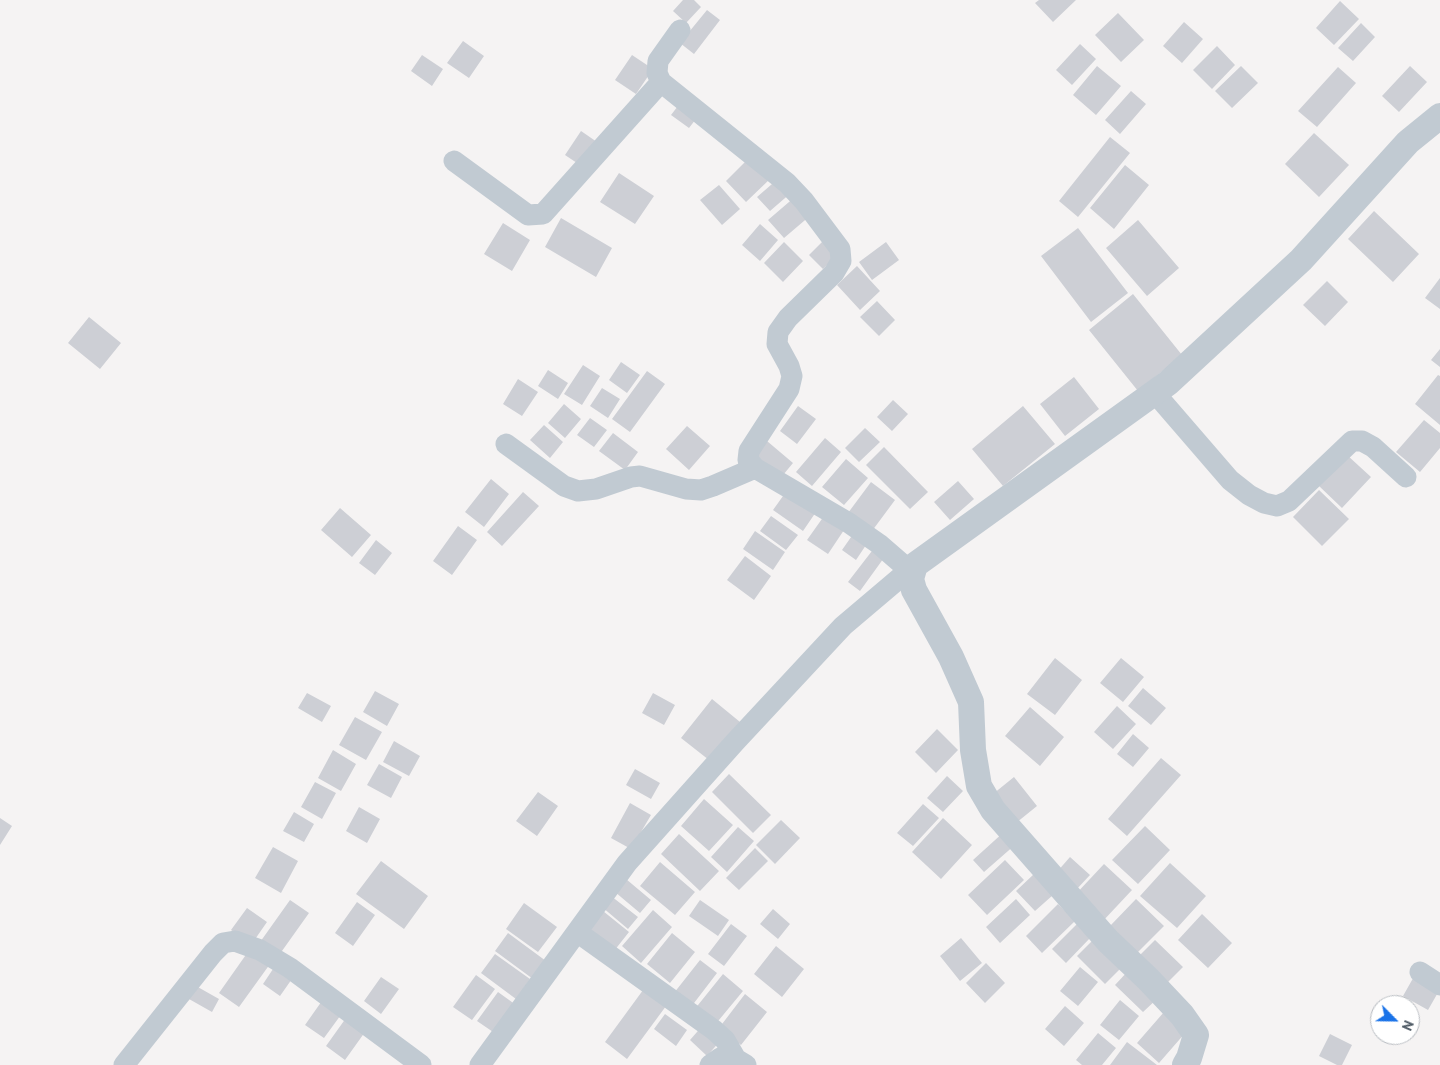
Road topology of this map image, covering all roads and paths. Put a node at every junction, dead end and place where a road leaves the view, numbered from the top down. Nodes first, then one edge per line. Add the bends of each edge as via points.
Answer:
1 (680, 30) dead end
2 (661, 82) junction
3 (1440, 116) edge
4 (454, 162) dead end
5 (1154, 392) junction
6 (506, 444) dead end
7 (755, 468) junction
8 (1406, 477) dead end
9 (912, 568) junction
10 (577, 932) junction
11 (1420, 972) dead end
12 (1440, 985) edge
13 (741, 1062) edge
14 (124, 1065) edge
15 (421, 1065) edge
16 (480, 1065) edge
17 (710, 1065) edge
18 (1185, 1065) edge

1 - 2 street via 658,61 656,73
2 - 4 street via 543,214 528,215
2 - 7 street via 787,183 840,249 841,261 834,273 778,332 777,344 792,376 789,390 749,451 748,460
3 - 5 street via 1408,142 1301,260 1168,383
5 - 8 street via 1230,480 1264,503 1277,506 1289,501 1352,441 1362,441 1373,447
5 - 9 street
6 - 7 street via 564,486 578,491 640,476 701,490
7 - 9 street via 850,523
9 - 10 street via 843,626 736,742 627,863
9 - 18 street via 914,590 951,657 971,702 973,750 979,786 993,810 1108,940 1182,1015 1196,1035
10 - 13 street via 714,1030
10 - 16 street
11 - 12 street
13 - 17 street via 720,1058
14 - 15 street via 212,953 223,943 235,941 260,950 290,968

